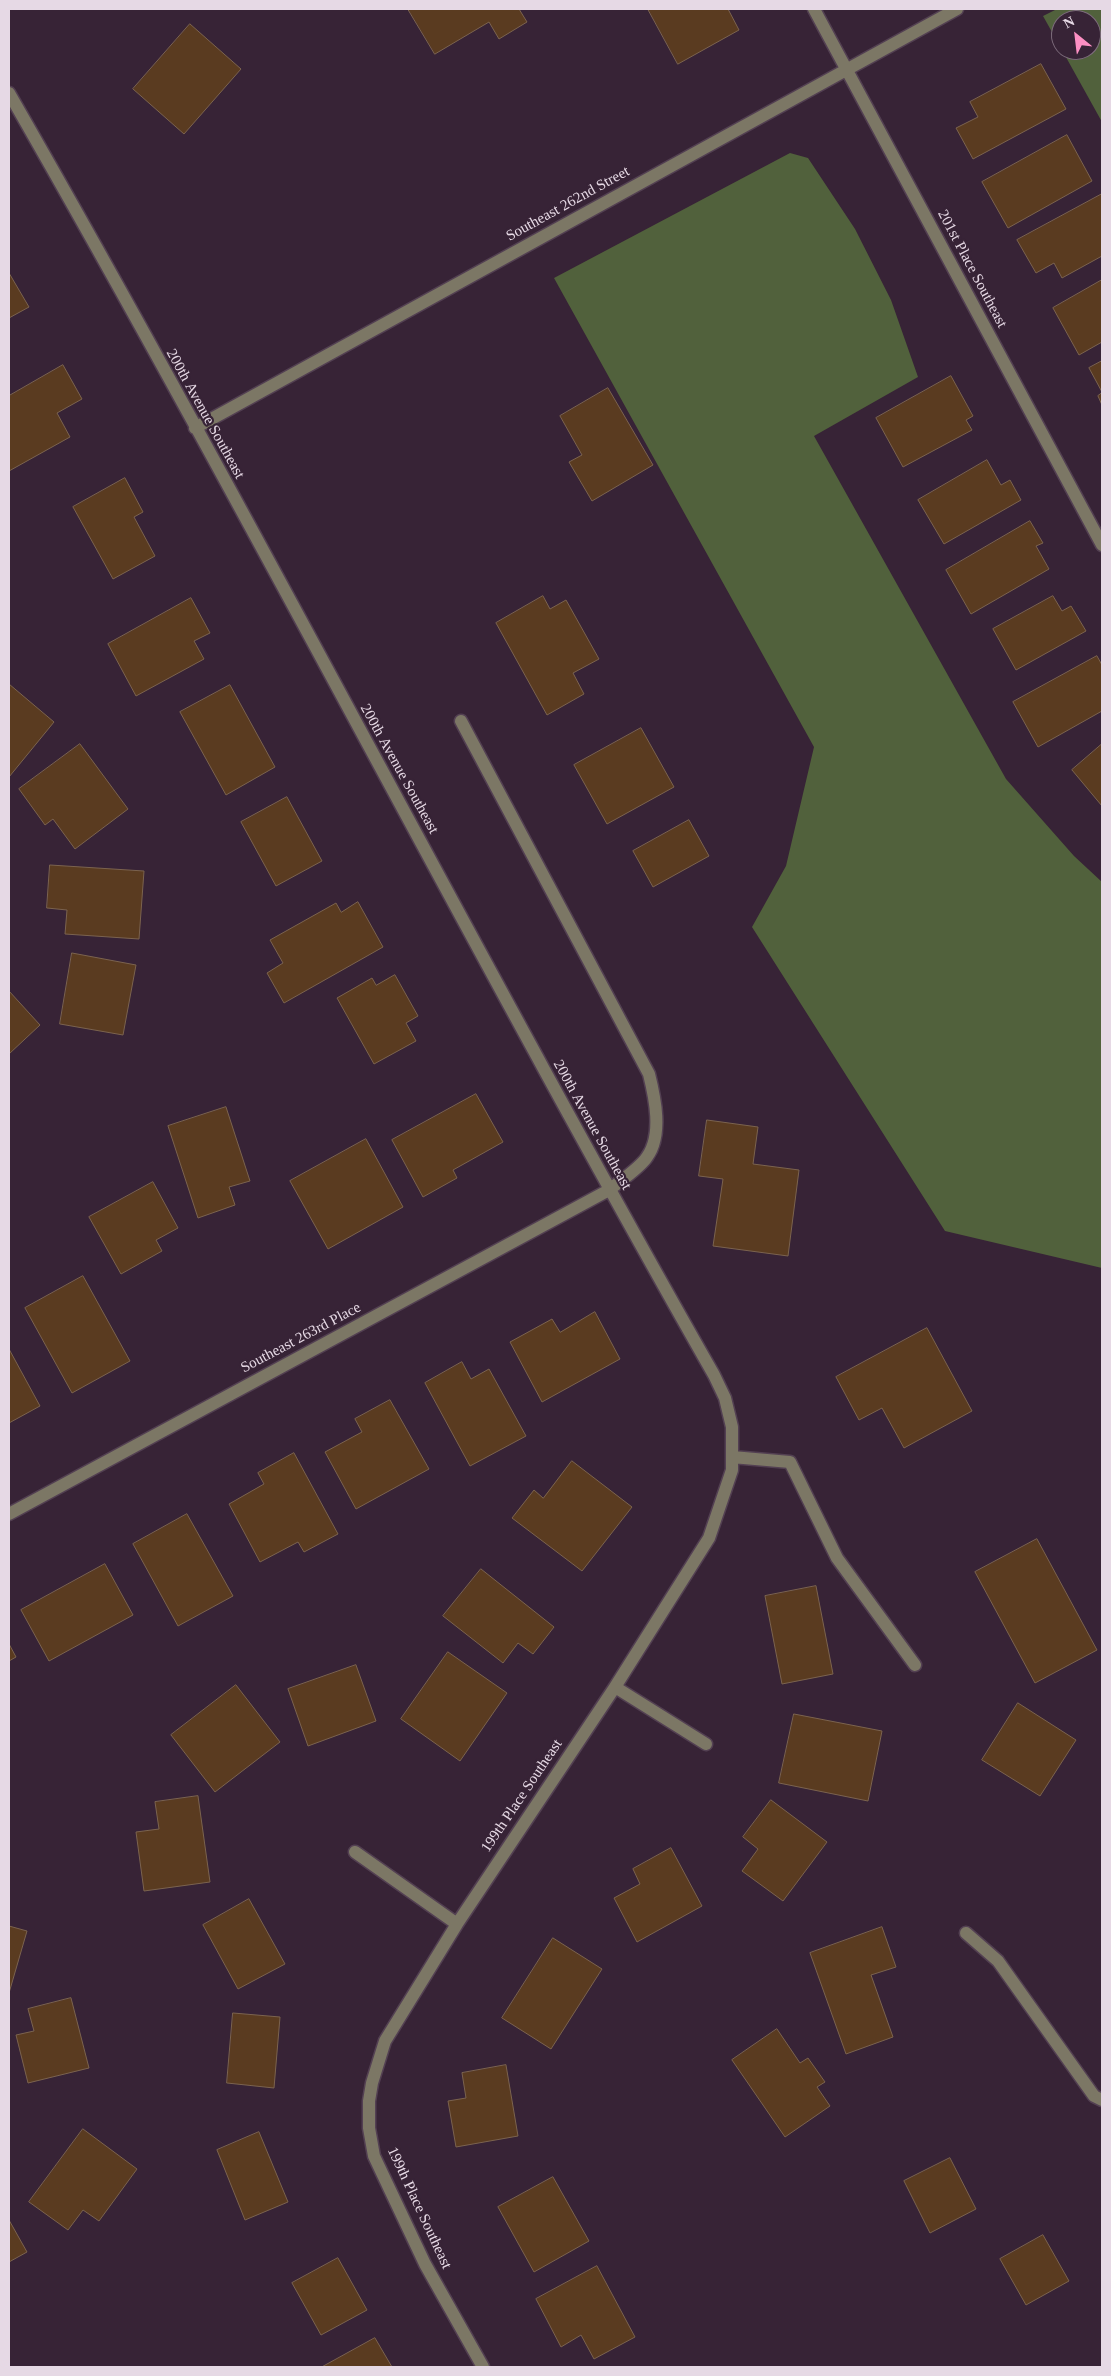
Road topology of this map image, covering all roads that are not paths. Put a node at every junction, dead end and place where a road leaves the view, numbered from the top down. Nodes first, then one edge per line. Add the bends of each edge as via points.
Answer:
1 (814, 9) edge
2 (956, 9) edge
3 (846, 70) junction
4 (9, 93) edge
5 (195, 428) junction
6 (1102, 545) edge
7 (461, 721) dead end
8 (609, 1190) junction
9 (732, 1463) junction
10 (9, 1514) edge
11 (915, 1665) dead end
12 (615, 1687) junction
13 (706, 1744) dead end
14 (355, 1852) dead end
15 (457, 1924) junction
16 (966, 1933) dead end
17 (1102, 2100) edge
18 (483, 2367) edge

1 - 3 street, 201st Place Southeast
2 - 3 street, Southeast 262nd Street
3 - 5 street, Southeast 262nd Street
3 - 6 street, 201st Place Southeast
4 - 5 street, 200th Avenue Southeast
5 - 8 street, 200th Avenue Southeast
7 - 8 street, Southeast 263rd Place via 650,1074 656,1102 656,1132 648,1157
8 - 9 street, 200th Avenue Southeast via 721,1390 732,1427
8 - 10 street, Southeast 263rd Place
9 - 11 street via 790,1462 837,1558
9 - 12 street, 199th Place Southeast via 709,1538
12 - 13 street
12 - 15 street, 199th Place Southeast
14 - 15 street
15 - 18 street, 199th Place Southeast via 385,2041 372,2083 369,2128 374,2156 395,2204
16 - 17 street via 998,1962 1094,2096

